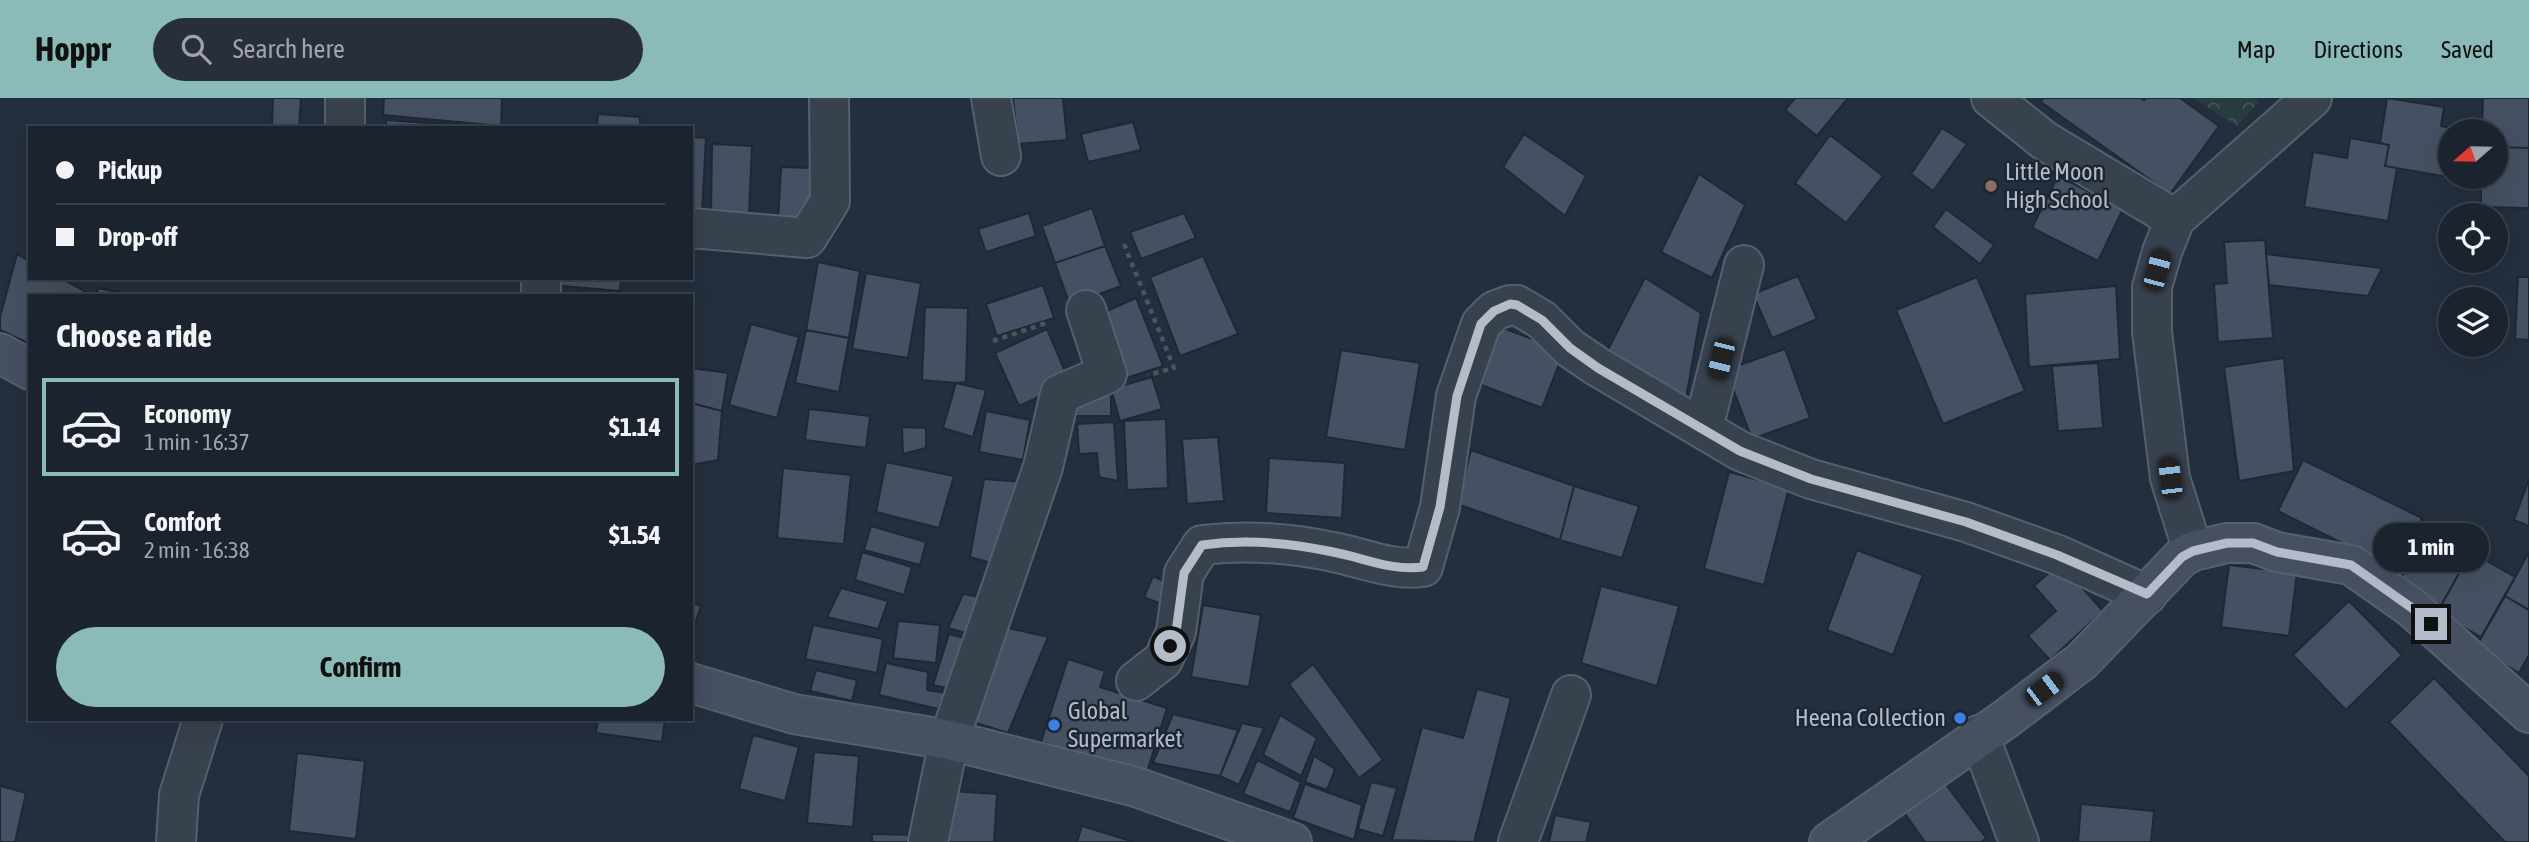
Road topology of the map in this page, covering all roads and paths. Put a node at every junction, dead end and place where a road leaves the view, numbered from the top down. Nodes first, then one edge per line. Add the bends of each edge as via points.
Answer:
1 (345, 98) edge
2 (828, 98) edge
3 (991, 98) edge
4 (1991, 98) edge
5 (2312, 98) edge
6 (345, 126) edge
7 (1001, 156) dead end
8 (2175, 219) junction
9 (693, 228) edge
10 (1124, 244) dead end
11 (1744, 265) dead end
12 (1086, 310) joint
13 (993, 341) dead end
14 (0, 353) edge
15 (28, 369) edge
16 (1107, 374) junction
17 (1703, 429) junction
18 (2193, 551) junction
19 (2147, 594) junction
20 (1136, 681) dead end
21 (693, 684) edge
22 (1572, 695) dead end
23 (2529, 713) edge
24 (202, 721) edge
25 (1979, 735) junction
26 (949, 740) junction
27 (176, 842) edge
28 (928, 842) edge
29 (1292, 842) edge
30 (1518, 842) edge
31 (1829, 842) edge
32 (2019, 842) edge

1 - 6 street
2 - 9 street via 830,201 807,238
3 - 7 street
4 - 8 street via 2045,141
5 - 8 street
8 - 18 street via 2152,287 2152,332 2170,478
10 - 16 path via 1174,368 1121,384
11 - 17 street
12 - 13 path
12 - 16 street
14 - 15 main road
16 - 26 street via 1060,394 1043,467
17 - 19 street via 1740,451 1811,479 1966,522
17 - 20 street via 1598,368 1542,320 1517,305 1502,307 1481,324 1457,396 1440,507 1423,567 1403,569 1331,551 1235,541 1202,545 1184,573 1176,632 1163,660
18 - 19 main road
18 - 23 main road via 2253,543 2277,552 2351,565 2412,608
19 - 25 main road via 2082,661
21 - 26 main road via 794,714
22 - 30 street
24 - 27 street via 179,795
25 - 31 main road
25 - 32 street
26 - 28 street
26 - 29 main road via 1136,787

